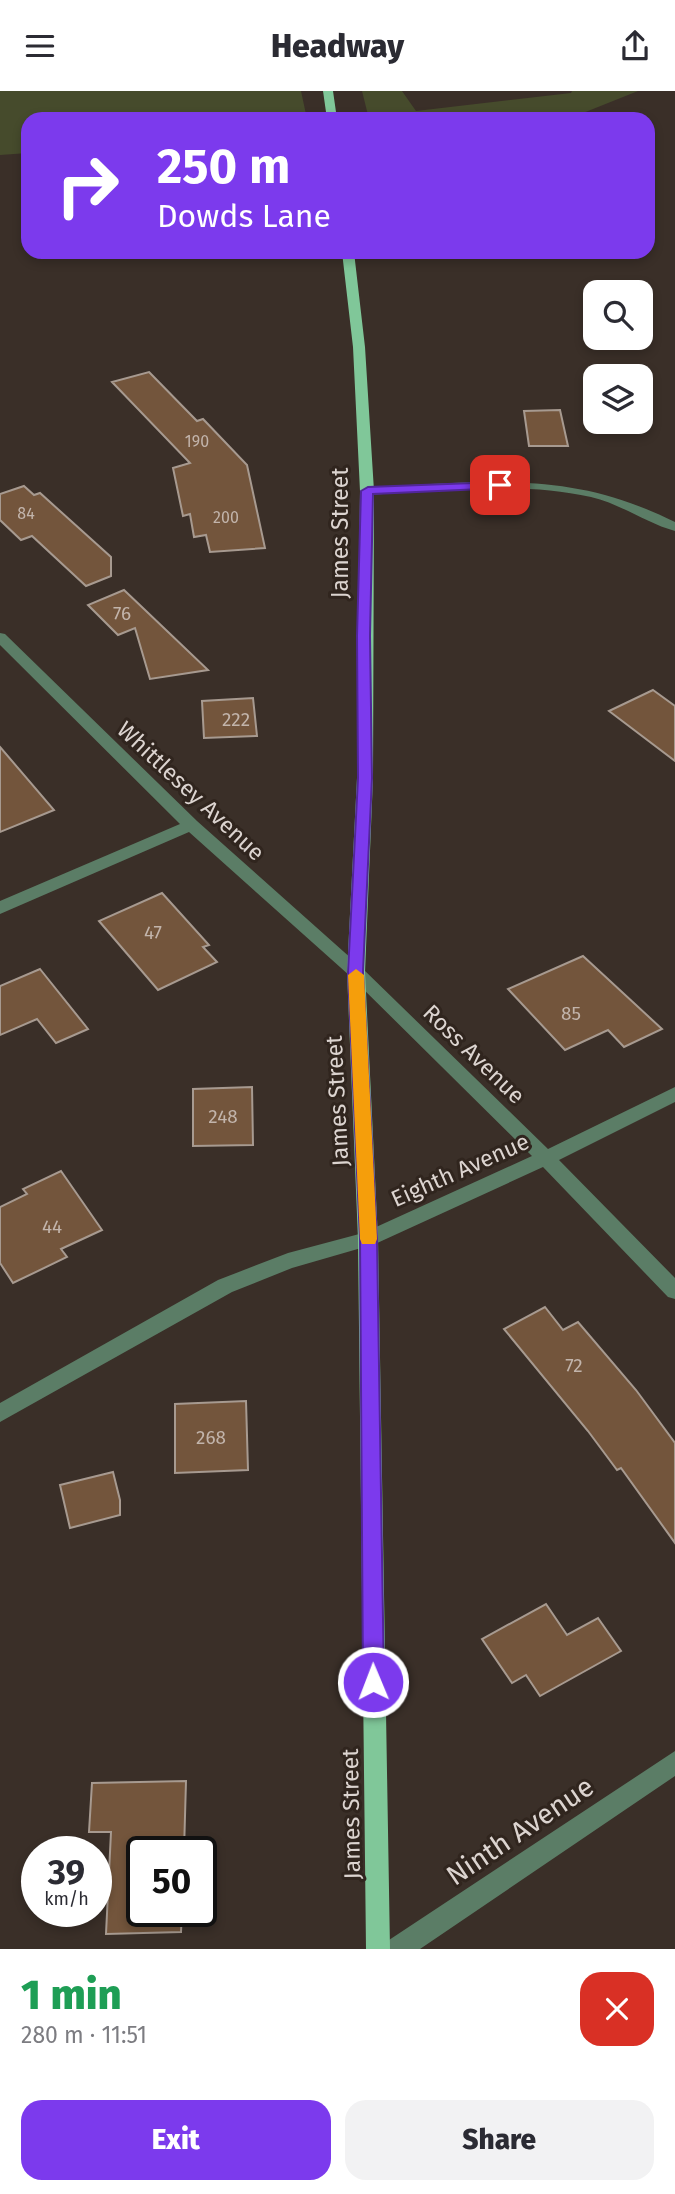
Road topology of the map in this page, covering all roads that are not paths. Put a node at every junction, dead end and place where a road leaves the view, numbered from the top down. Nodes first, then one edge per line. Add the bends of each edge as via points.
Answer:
1 (328, 91) edge
2 (331, 112) edge
3 (349, 259) edge
4 (368, 491) junction
5 (675, 527) edge
6 (0, 637) edge
7 (191, 825) junction
8 (0, 908) edge
9 (356, 972) junction
10 (675, 1094) edge
11 (546, 1159) junction
12 (368, 1239) junction
13 (675, 1291) edge
14 (0, 1413) edge
15 (675, 1762) edge
16 (378, 1949) edge
17 (398, 1949) edge

1 - 2 main road
3 - 4 main road, James Street
4 - 5 street via 500,485 580,491 633,507
4 - 9 main road, James Street via 365,778
6 - 7 street, Whittlesey Avenue
7 - 8 street
7 - 9 street, Whittlesey Avenue
9 - 11 street, Ross Avenue
9 - 12 main road, James Street
10 - 11 street, Eighth Avenue
11 - 12 street, Eighth Avenue
11 - 13 street, Ross Avenue
12 - 14 street, Eighth Avenue via 288,1261 225,1286
12 - 16 main road, James Street
15 - 17 street, Ninth Avenue

